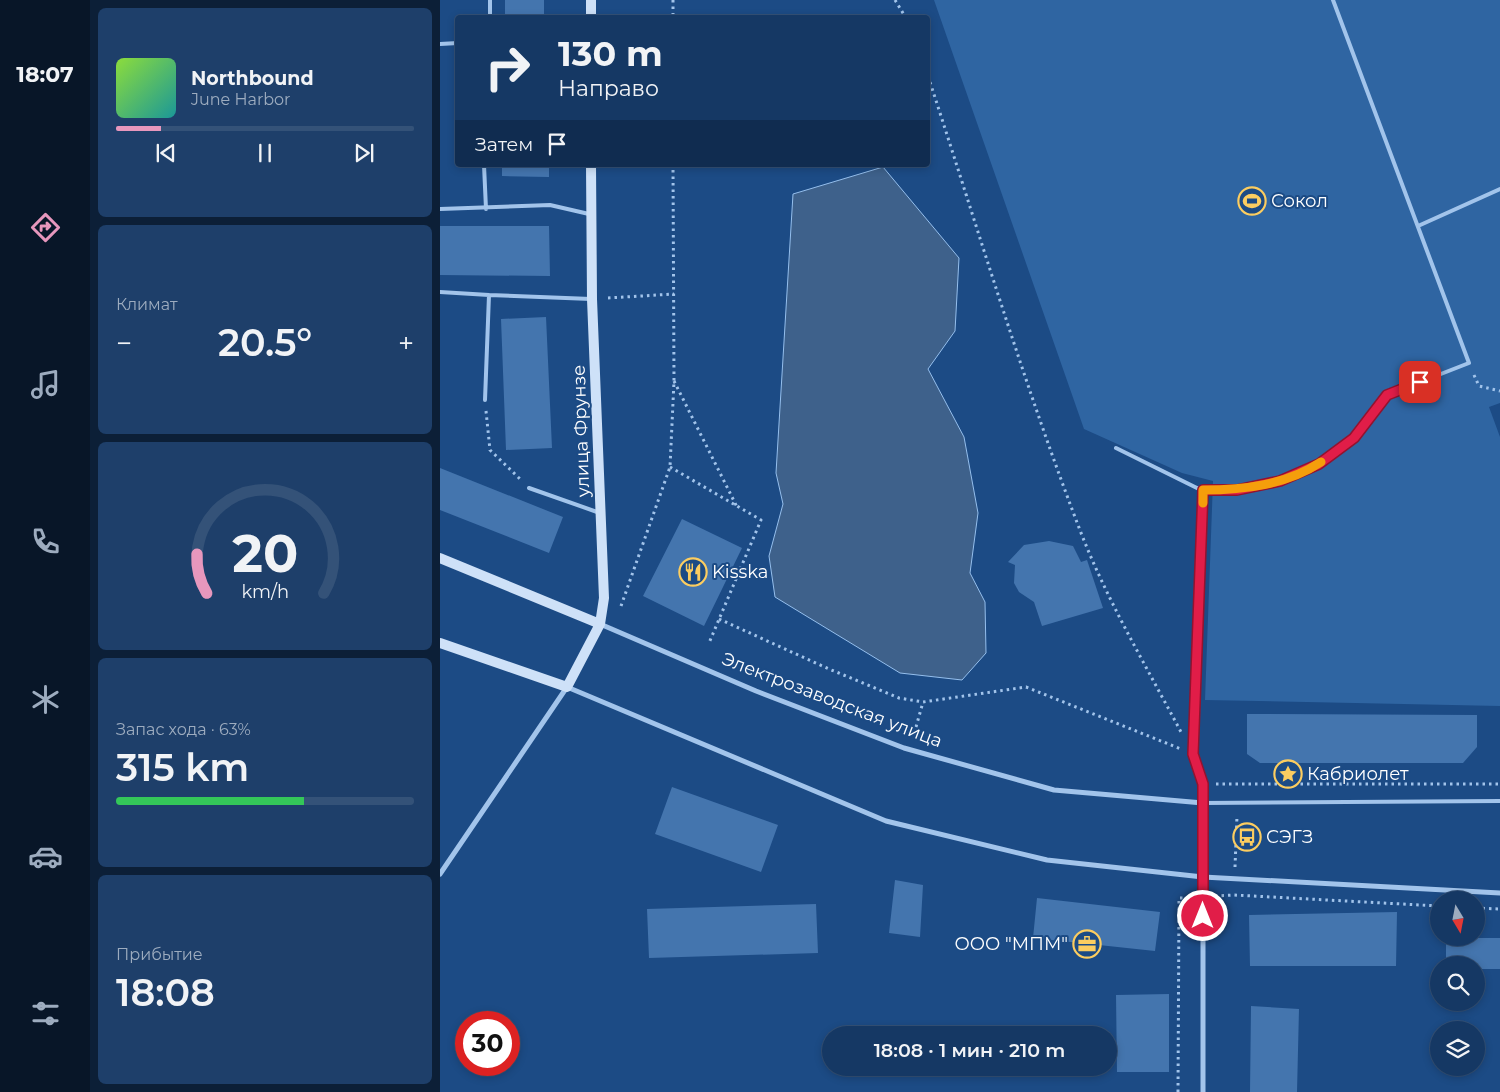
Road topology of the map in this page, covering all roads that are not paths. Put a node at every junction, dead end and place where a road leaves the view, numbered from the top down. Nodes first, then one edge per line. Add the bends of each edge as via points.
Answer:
1 (490, 0) edge
2 (591, 0) edge
3 (1333, 0) edge
4 (490, 15) edge
5 (591, 15) edge
6 (455, 43) edge
7 (440, 44) edge
8 (484, 167) edge
9 (591, 167) edge
10 (1500, 189) edge
11 (440, 209) edge
12 (486, 209) junction
13 (591, 215) junction
14 (1418, 226) junction
15 (440, 292) edge
16 (489, 295) junction
17 (592, 299) junction
18 (484, 400) road end
19 (1116, 448) dead end
20 (529, 488) road end
21 (1203, 490) junction
22 (600, 513) junction
23 (440, 558) edge
24 (600, 624) junction
25 (440, 643) edge
26 (567, 687) junction
27 (1500, 801) edge
28 (1203, 804) junction
29 (440, 874) edge
30 (1204, 876) junction
31 (1500, 893) edge
32 (1203, 1092) edge

1 - 4 lane
2 - 5 main road
3 - 14 lane
6 - 7 lane
8 - 12 lane
9 - 13 main road, улица Фрунзе
10 - 14 lane
11 - 12 lane
12 - 13 lane via 550,205
13 - 17 main road, улица Фрунзе
14 - 21 lane via 1469,362 1387,395 1354,438 1319,464 1280,481 1237,490
15 - 16 lane
16 - 17 lane
16 - 18 lane
17 - 22 main road, улица Фрунзе
19 - 21 lane
20 - 22 lane
21 - 28 lane via 1193,754 1203,784
22 - 24 main road, улица Фрунзе via 604,598
23 - 24 main road, Электрозаводская улица
24 - 26 main road, улица Фрунзе
24 - 28 street, Электрозаводская улица via 756,691 904,748 1054,790
25 - 26 main road
26 - 29 street
26 - 30 street via 886,821 1047,860
27 - 28 lane, Электрозаводская улица
28 - 30 street
30 - 31 street
30 - 32 street

